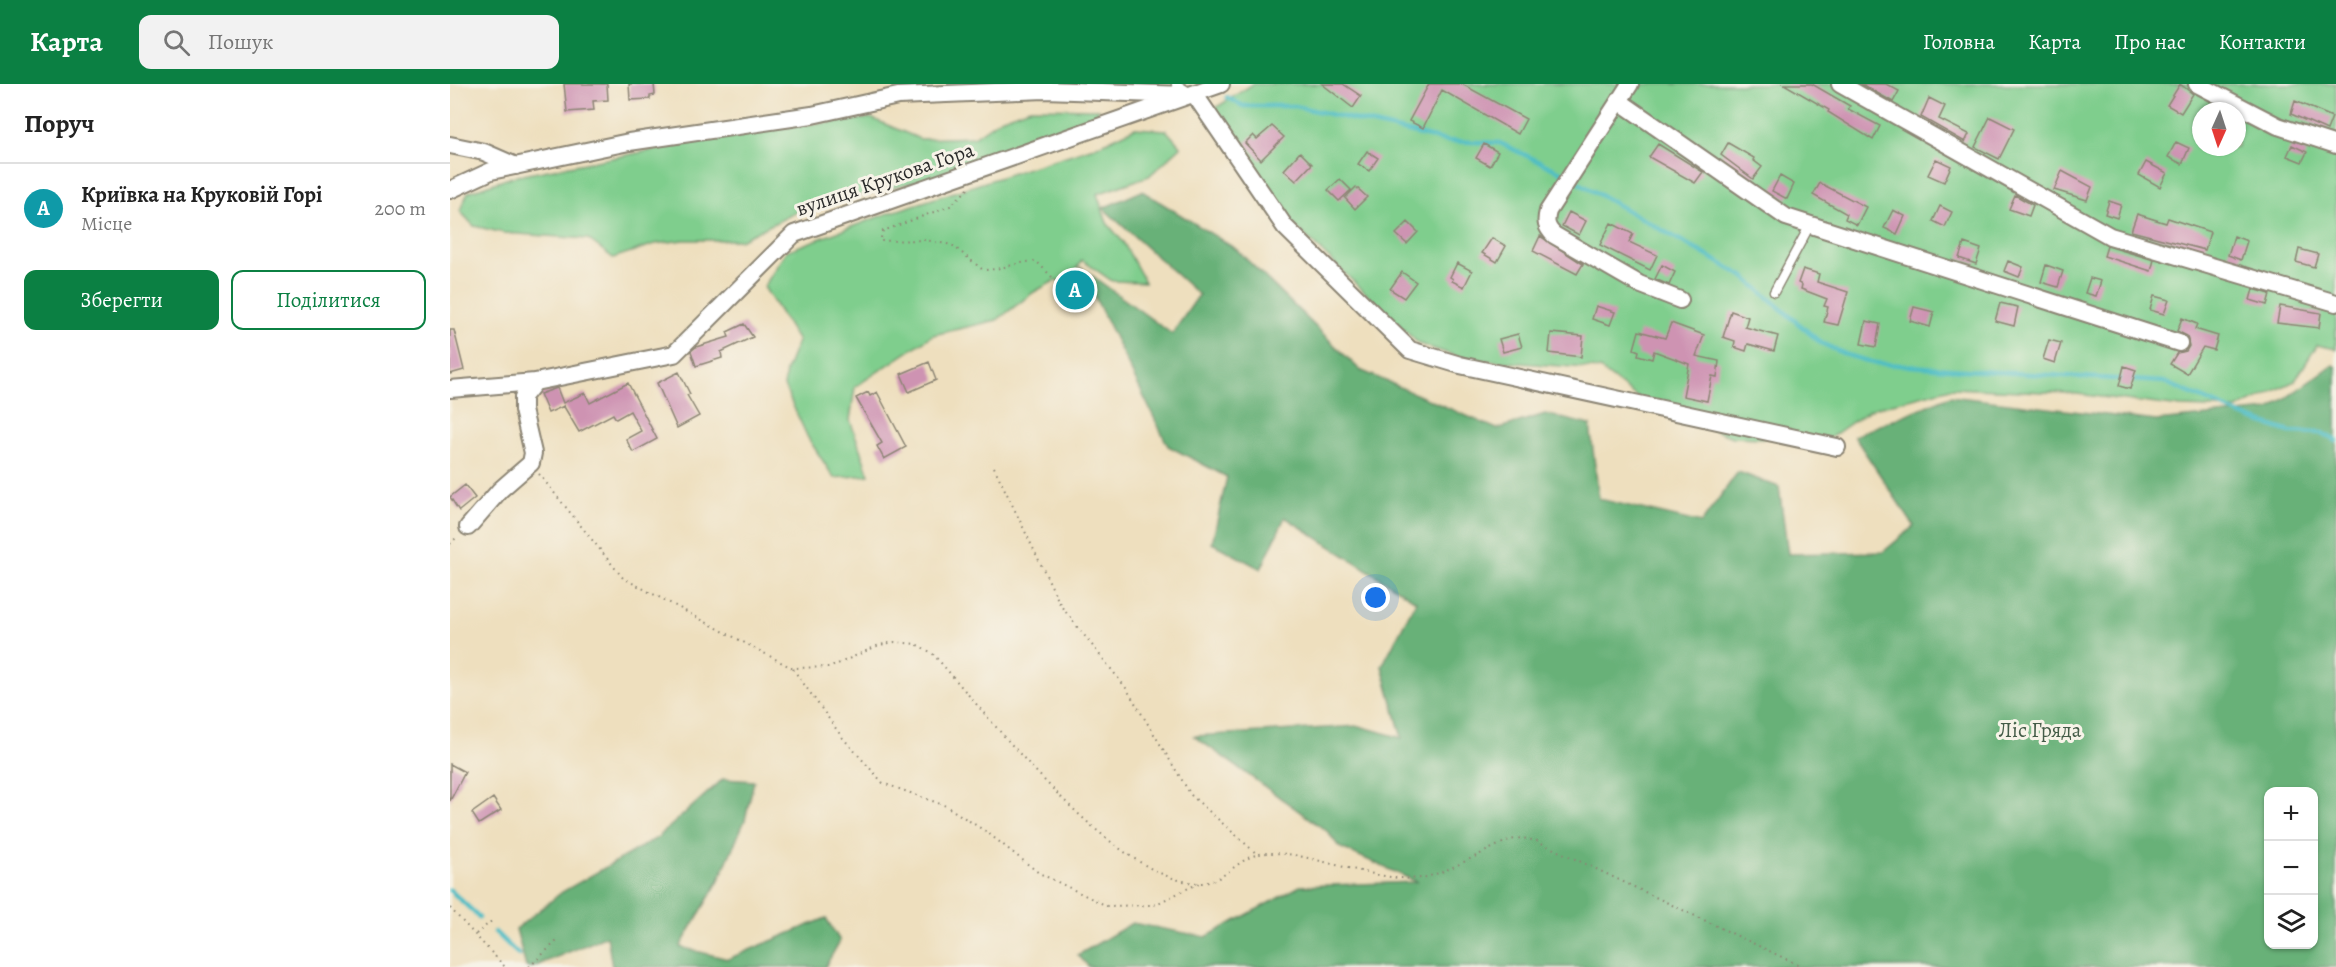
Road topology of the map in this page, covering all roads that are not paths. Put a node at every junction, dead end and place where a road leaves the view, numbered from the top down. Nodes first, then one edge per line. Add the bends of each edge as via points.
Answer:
1 (1176, 84) edge
2 (1221, 84) edge
3 (1629, 84) edge
4 (1840, 84) edge
5 (2197, 84) edge
6 (1195, 95) junction
7 (1619, 101) junction
8 (450, 145) edge
9 (2336, 145) edge
10 (516, 166) junction
11 (450, 190) edge
12 (1810, 225) junction
13 (1774, 292) dead end
14 (1680, 300) dead end
15 (2336, 303) edge
16 (2179, 343) dead end
17 (535, 382) junction
18 (450, 389) edge
19 (1837, 447) dead end
20 (468, 527) dead end

1 - 6 lane
2 - 6 street, вулиця Крукова Гора
3 - 7 street
4 - 15 street via 2110,236
5 - 9 street via 2278,126
6 - 10 street via 1045,90 898,96 812,115 629,142
6 - 17 street, вулиця Крукова Гора via 795,234 674,354
6 - 19 street via 1285,227 1410,350 1460,365
7 - 12 street via 1786,218
7 - 14 street via 1548,211 1547,229 1639,284
8 - 10 street via 484,152
10 - 11 street via 491,171
12 - 13 lane
12 - 16 street
17 - 18 street, вулиця Крукова Гора
17 - 20 street via 523,397 533,453 531,463 500,490

